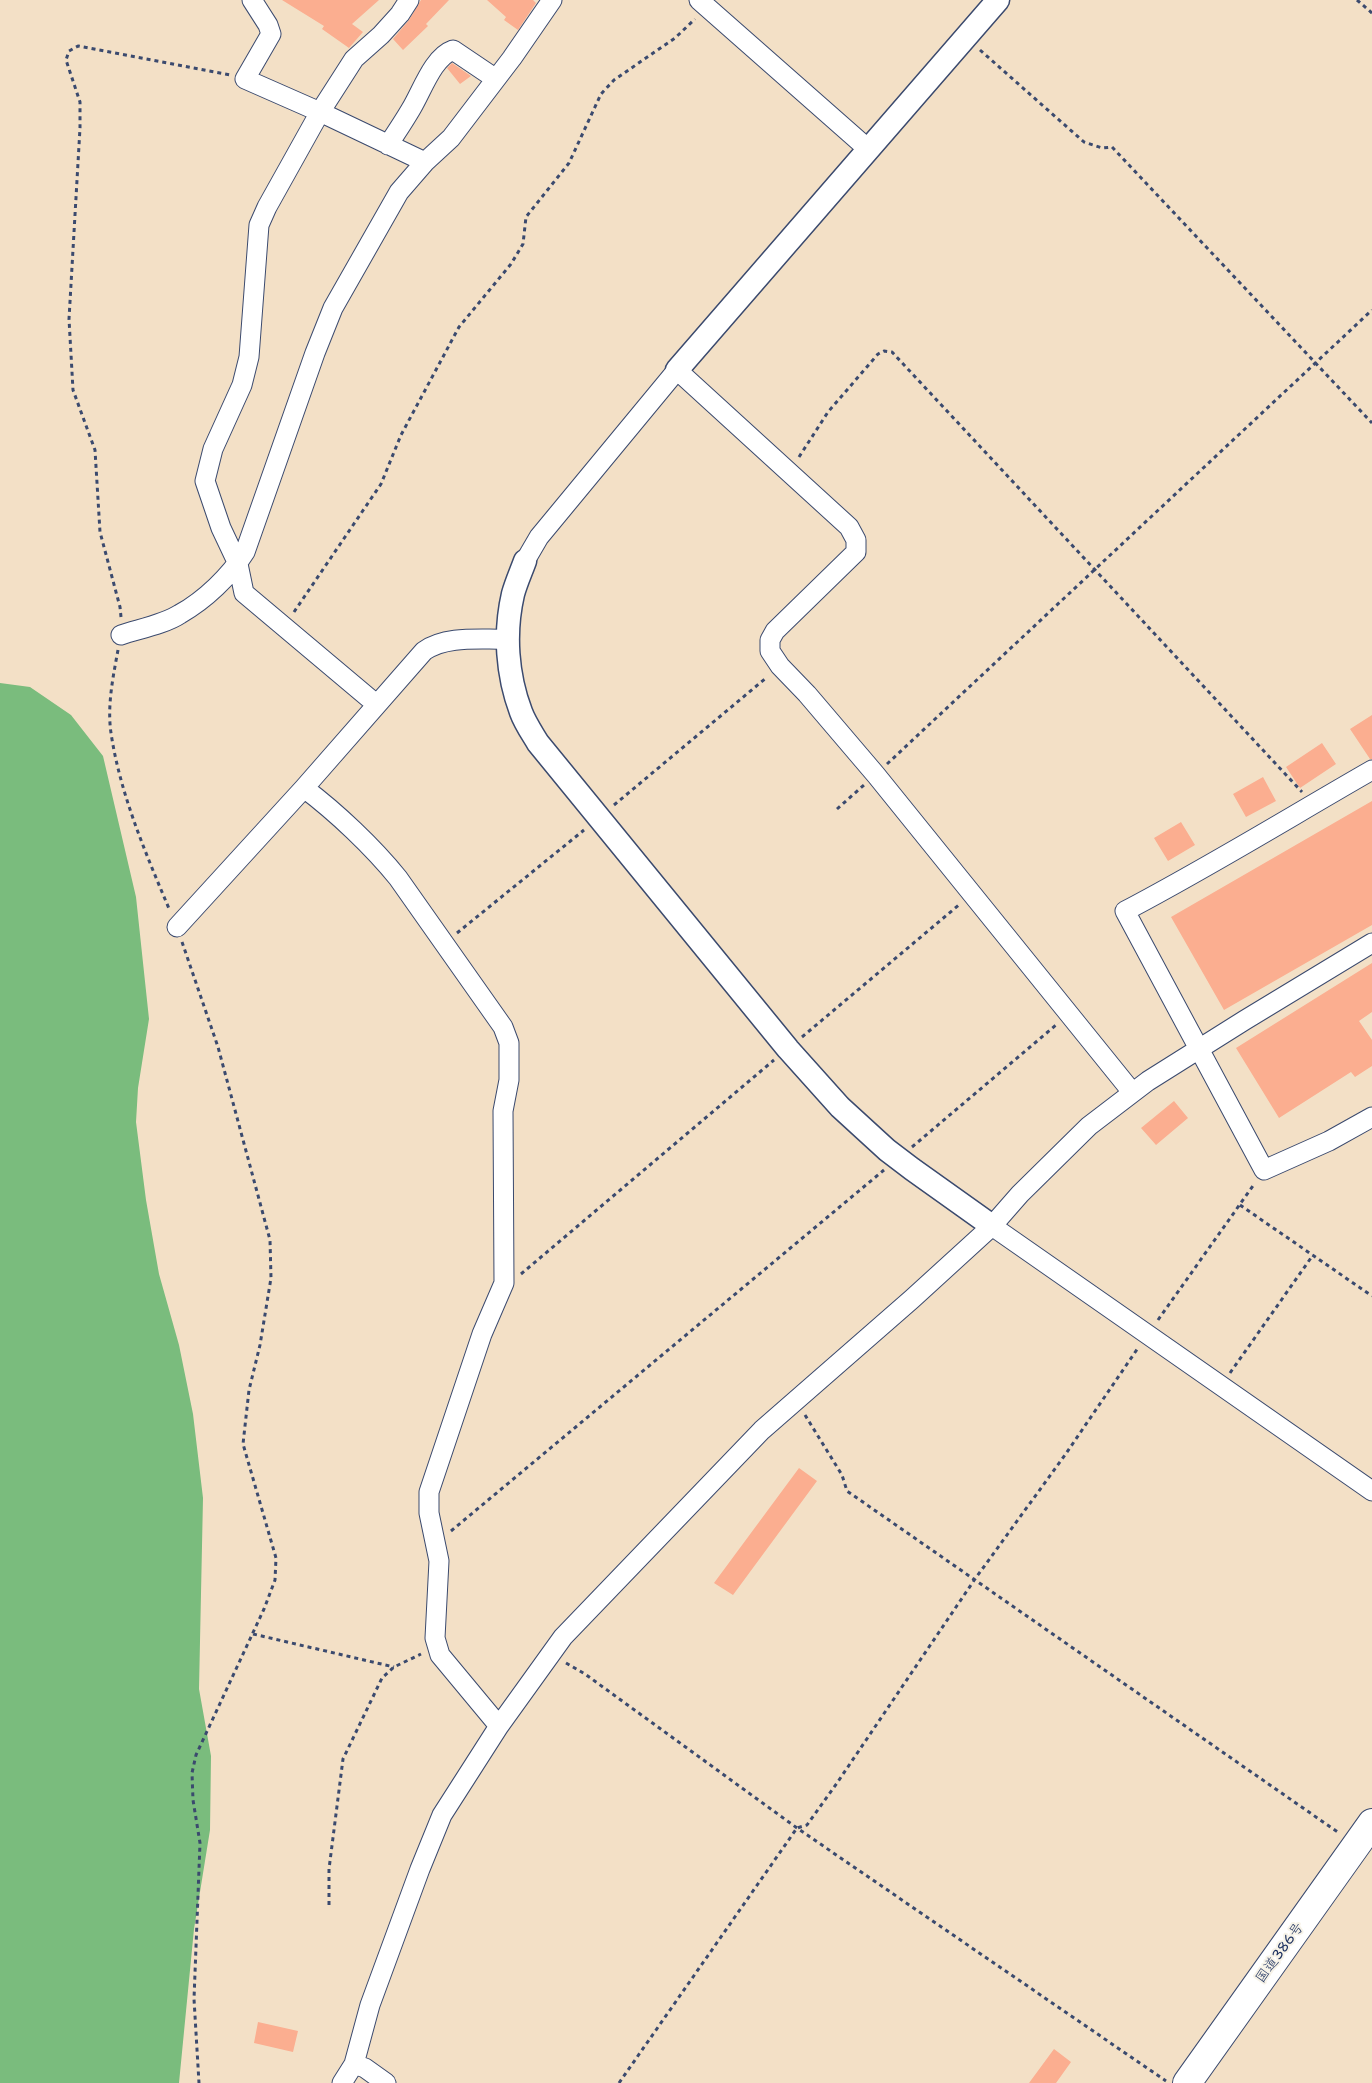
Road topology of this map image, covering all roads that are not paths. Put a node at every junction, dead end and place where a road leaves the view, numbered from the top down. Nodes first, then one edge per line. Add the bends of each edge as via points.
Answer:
1 (252, 0) edge
2 (409, 0) edge
3 (552, 0) edge
4 (998, 0) edge
5 (703, 4) edge
6 (496, 79) junction
7 (320, 112) junction
8 (388, 144) junction
9 (868, 149) junction
10 (425, 162) junction
11 (677, 370) junction
12 (526, 561) joint
13 (238, 564) junction
14 (121, 635) road end
15 (508, 639) junction
16 (376, 704) junction
17 (1372, 770) edge
18 (304, 788) junction
19 (177, 928) road end
20 (1372, 943) edge
21 (1200, 1050) junction
22 (1132, 1092) junction
23 (1372, 1118) edge
24 (992, 1226) junction
25 (1372, 1491) edge
26 (499, 1726) junction
27 (1372, 1823) edge
28 (354, 2064) junction
29 (342, 2083) edge
30 (386, 2083) edge
31 (1187, 2083) edge

1 - 7 street via 271,34 245,79
2 - 7 street via 381,35 354,59
3 - 6 street
4 - 9 street
5 - 9 street
6 - 8 street via 453,50 447,52 428,76 412,109
6 - 10 street via 451,138
7 - 8 street
7 - 13 street via 259,225 249,357 242,385 213,449 205,481
8 - 10 street
9 - 11 street
10 - 13 street via 399,192 333,308
11 - 12 street via 539,537
11 - 22 street via 849,527 856,540 856,552 775,631 770,640 770,651 876,775
12 - 15 street via 513,593
13 - 14 street via 206,596 179,615
13 - 16 street via 244,593
15 - 16 street via 452,640 434,644
15 - 24 street via 513,687 522,714 538,742 788,1049 840,1107 898,1158
16 - 18 street
17 - 21 street via 1181,882 1125,911
18 - 19 street
18 - 26 street via 386,863 503,1026 509,1043 509,1080 503,1111 504,1283 482,1334 429,1492 429,1513 439,1562 437,1646 440,1655
20 - 21 street
21 - 22 street
21 - 23 street via 1264,1170
22 - 24 street via 1089,1126
24 - 25 street
24 - 26 street via 762,1430 563,1636
26 - 28 street via 442,1815 370,2006
27 - 31 highway, 国道386号
28 - 29 street
28 - 30 street

